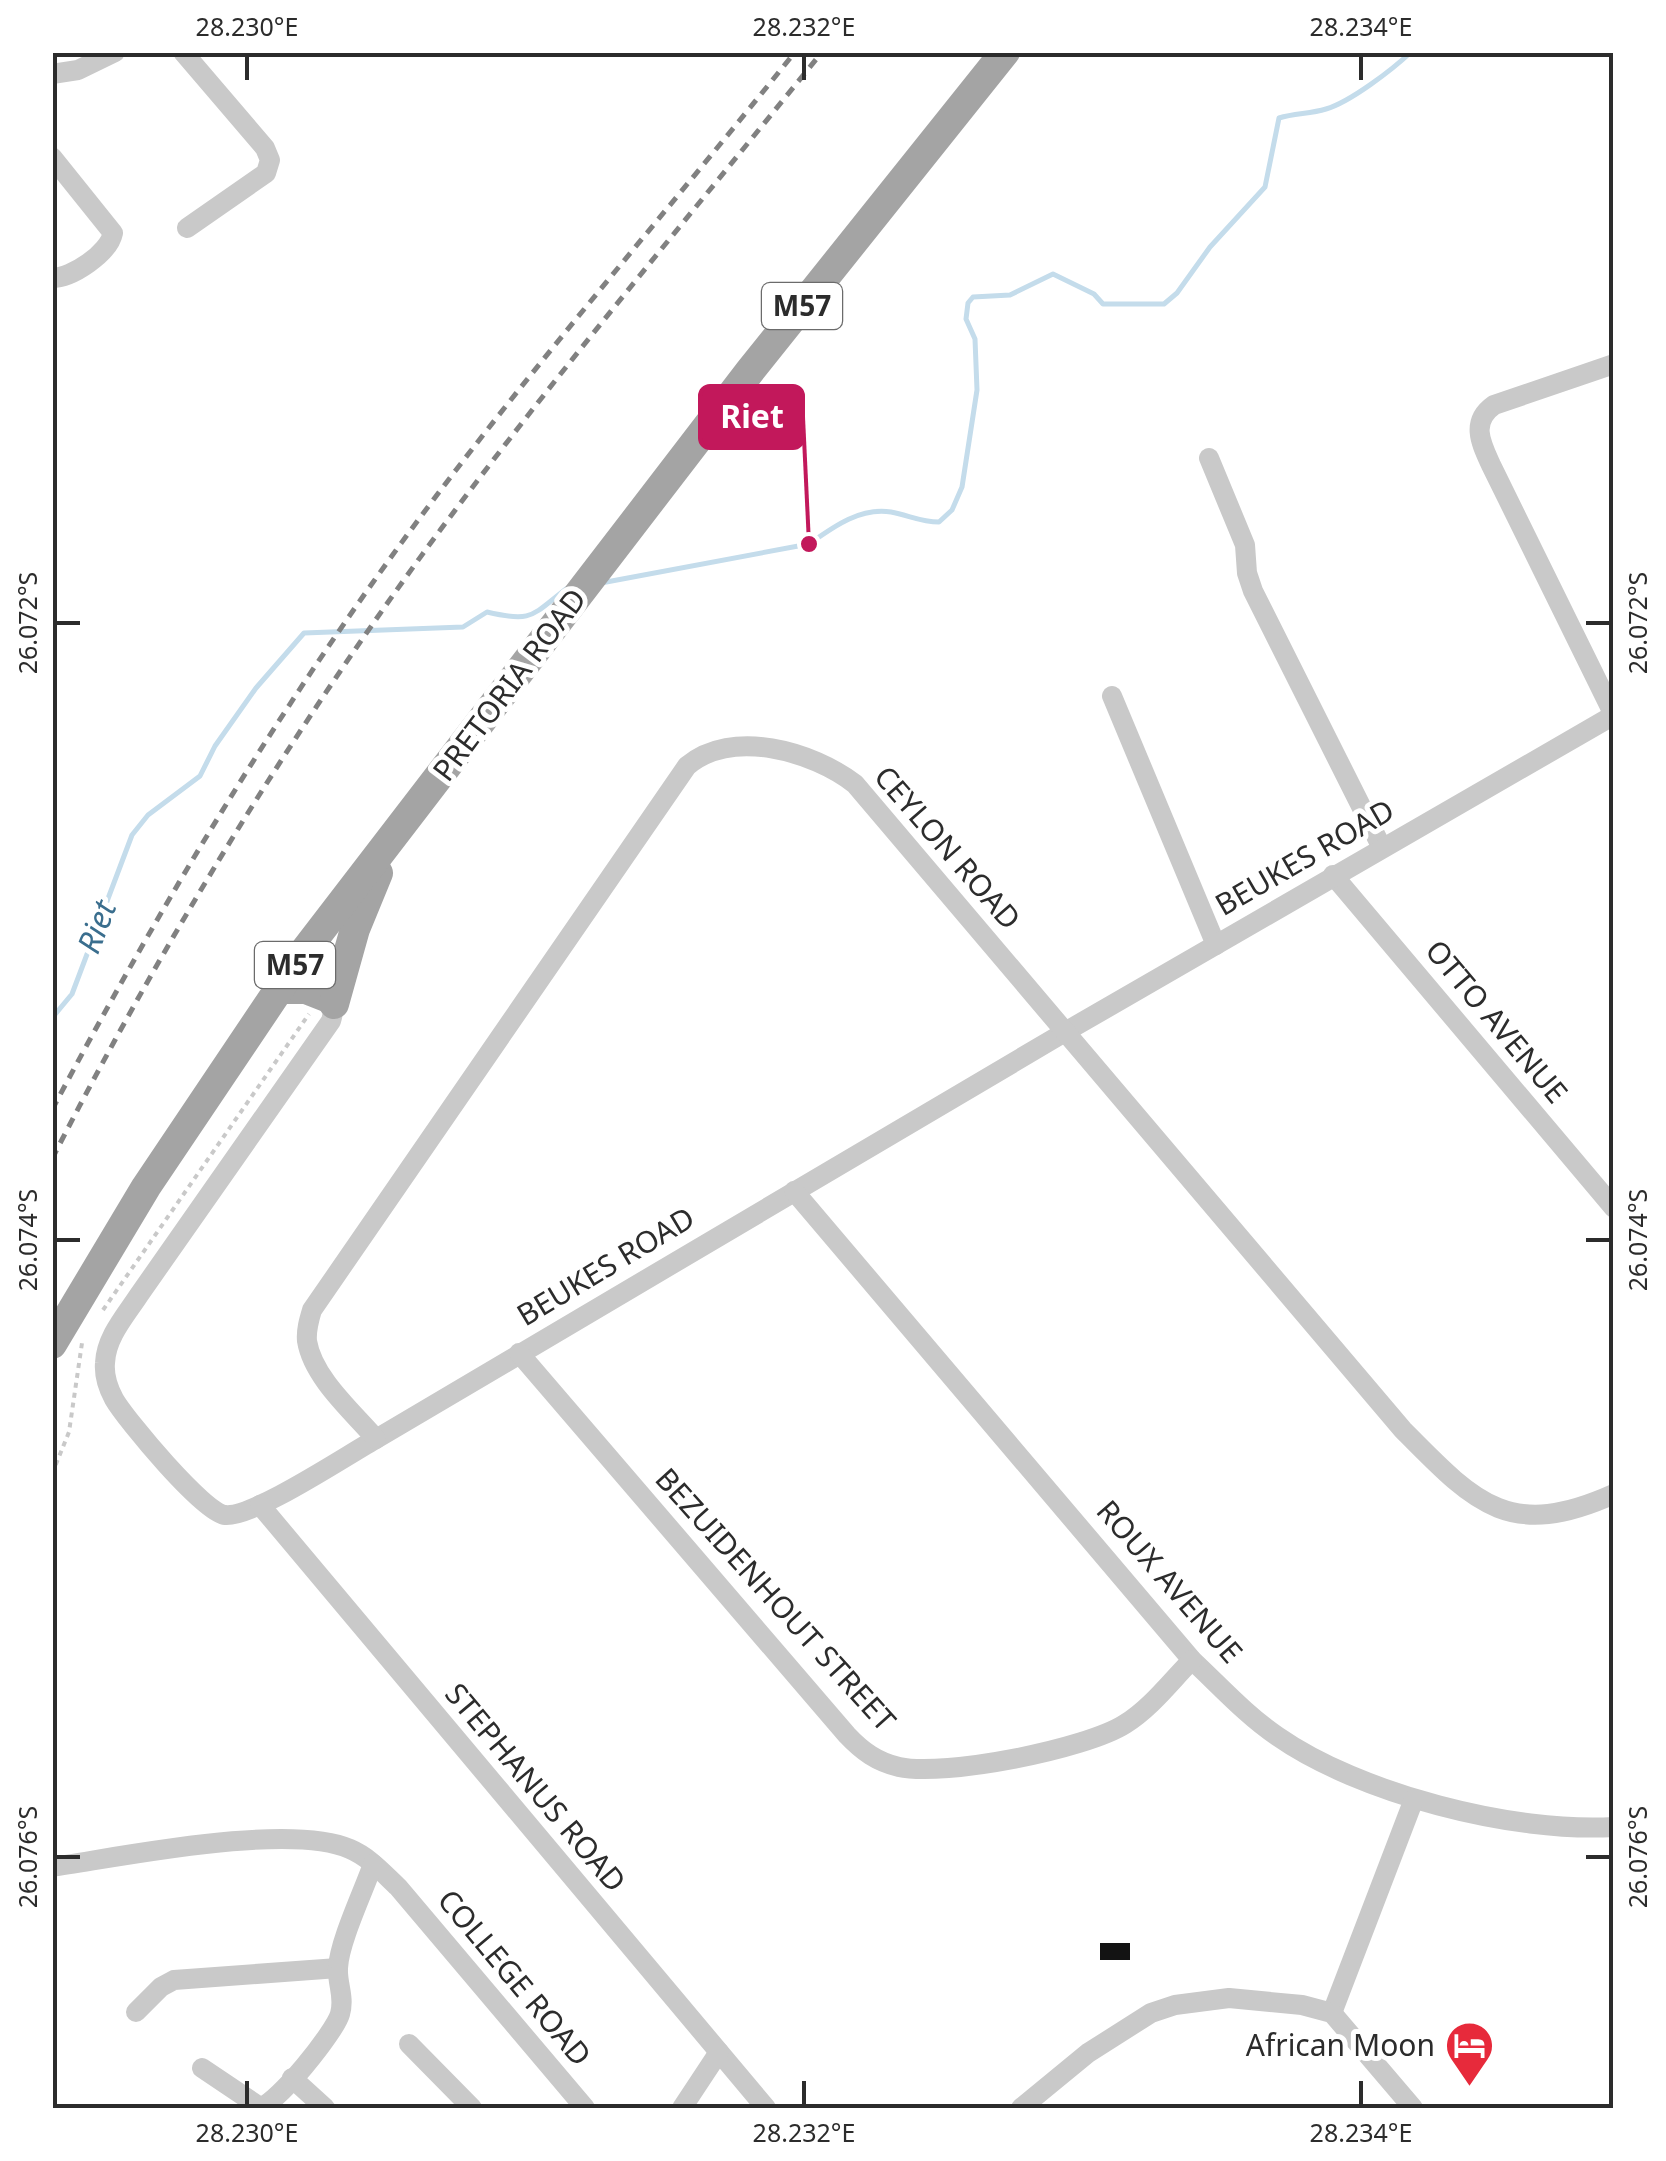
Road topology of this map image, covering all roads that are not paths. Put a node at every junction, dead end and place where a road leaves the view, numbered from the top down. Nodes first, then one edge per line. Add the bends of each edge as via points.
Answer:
1 (115, 52) edge
2 (183, 52) edge
3 (1005, 52) edge
4 (52, 74) edge
5 (52, 157) edge
6 (187, 228) dead end
7 (52, 278) edge
8 (1614, 364) edge
9 (1209, 458) dead end
10 (1112, 696) dead end
11 (1614, 715) edge
12 (390, 842) junction
13 (1382, 848) junction
14 (1332, 876) junction
15 (1216, 944) junction
16 (304, 952) junction
17 (278, 989) junction
18 (334, 1002) junction
19 (1065, 1032) junction
20 (794, 1191) junction
21 (1614, 1208) edge
22 (52, 1344) edge
23 (519, 1353) junction
24 (376, 1439) junction
25 (1614, 1494) edge
26 (260, 1505) junction
27 (1192, 1660) junction
28 (1414, 1799) junction
29 (1614, 1827) edge
30 (373, 1864) junction
31 (52, 1867) edge
32 (338, 1968) junction
33 (136, 2012) dead end
34 (1332, 2013) junction
35 (409, 2044) dead end
36 (720, 2052) junction
37 (202, 2068) dead end
38 (292, 2078) junction
39 (1031, 2106) edge
40 (324, 2108) edge
41 (472, 2108) edge
42 (585, 2108) edge
43 (682, 2108) edge
44 (766, 2108) edge
45 (1413, 2108) edge

1 - 4 street
2 - 6 street via 270,160 266,173
3 - 12 main road, PRETORIA ROAD / M57 via 750,371
5 - 7 street via 113,233 109,244 75,270
8 - 11 street via 1494,405 1478,431
9 - 13 street via 1245,545 1253,591
10 - 15 street
11 - 13 street, BEUKES ROAD
12 - 16 main road, PRETORIA ROAD / M57
12 - 18 main road
13 - 14 street, BEUKES ROAD
14 - 15 street, BEUKES ROAD
14 - 21 street, OTTO AVENUE
15 - 19 street, BEUKES ROAD
16 - 17 main road, PRETORIA ROAD / M57
16 - 18 street via 327,976
17 - 18 main road via 306,988
17 - 22 main road, PRETORIA ROAD / M57 via 146,1187
18 - 26 street, BEUKES ROAD via 316,1046 131,1307 104,1360 115,1401 206,1505 225,1516
19 - 20 street, BEUKES ROAD
19 - 24 street, CEYLON ROAD via 842,774 760,746 701,754 312,1310 307,1342 313,1358
19 - 25 street, CEYLON ROAD via 1403,1430 1464,1490 1499,1510 1538,1516
20 - 23 street, BEUKES ROAD
20 - 27 street, ROUX AVENUE
23 - 24 street, BEUKES ROAD
23 - 27 street, BEZUIDENHOUT STREET via 847,1735 885,1763 951,1768 1100,1736 1138,1715
24 - 26 street, BEUKES ROAD
26 - 36 street, STEPHANUS ROAD
27 - 28 street, ROUX AVENUE via 1280,1738
28 - 29 street, ROUX AVENUE via 1522,1822
28 - 34 street
30 - 31 street, COLLEGE ROAD via 330,1843 264,1840
30 - 32 street
30 - 42 street, COLLEGE ROAD
32 - 33 street via 174,1980
32 - 38 street via 343,1998 336,2025
34 - 39 street via 1229,1998 1175,2005 1121,2030
34 - 45 street
35 - 41 street
36 - 43 street
36 - 44 street, STEPHANUS ROAD
37 - 38 street via 260,2108
38 - 40 street

